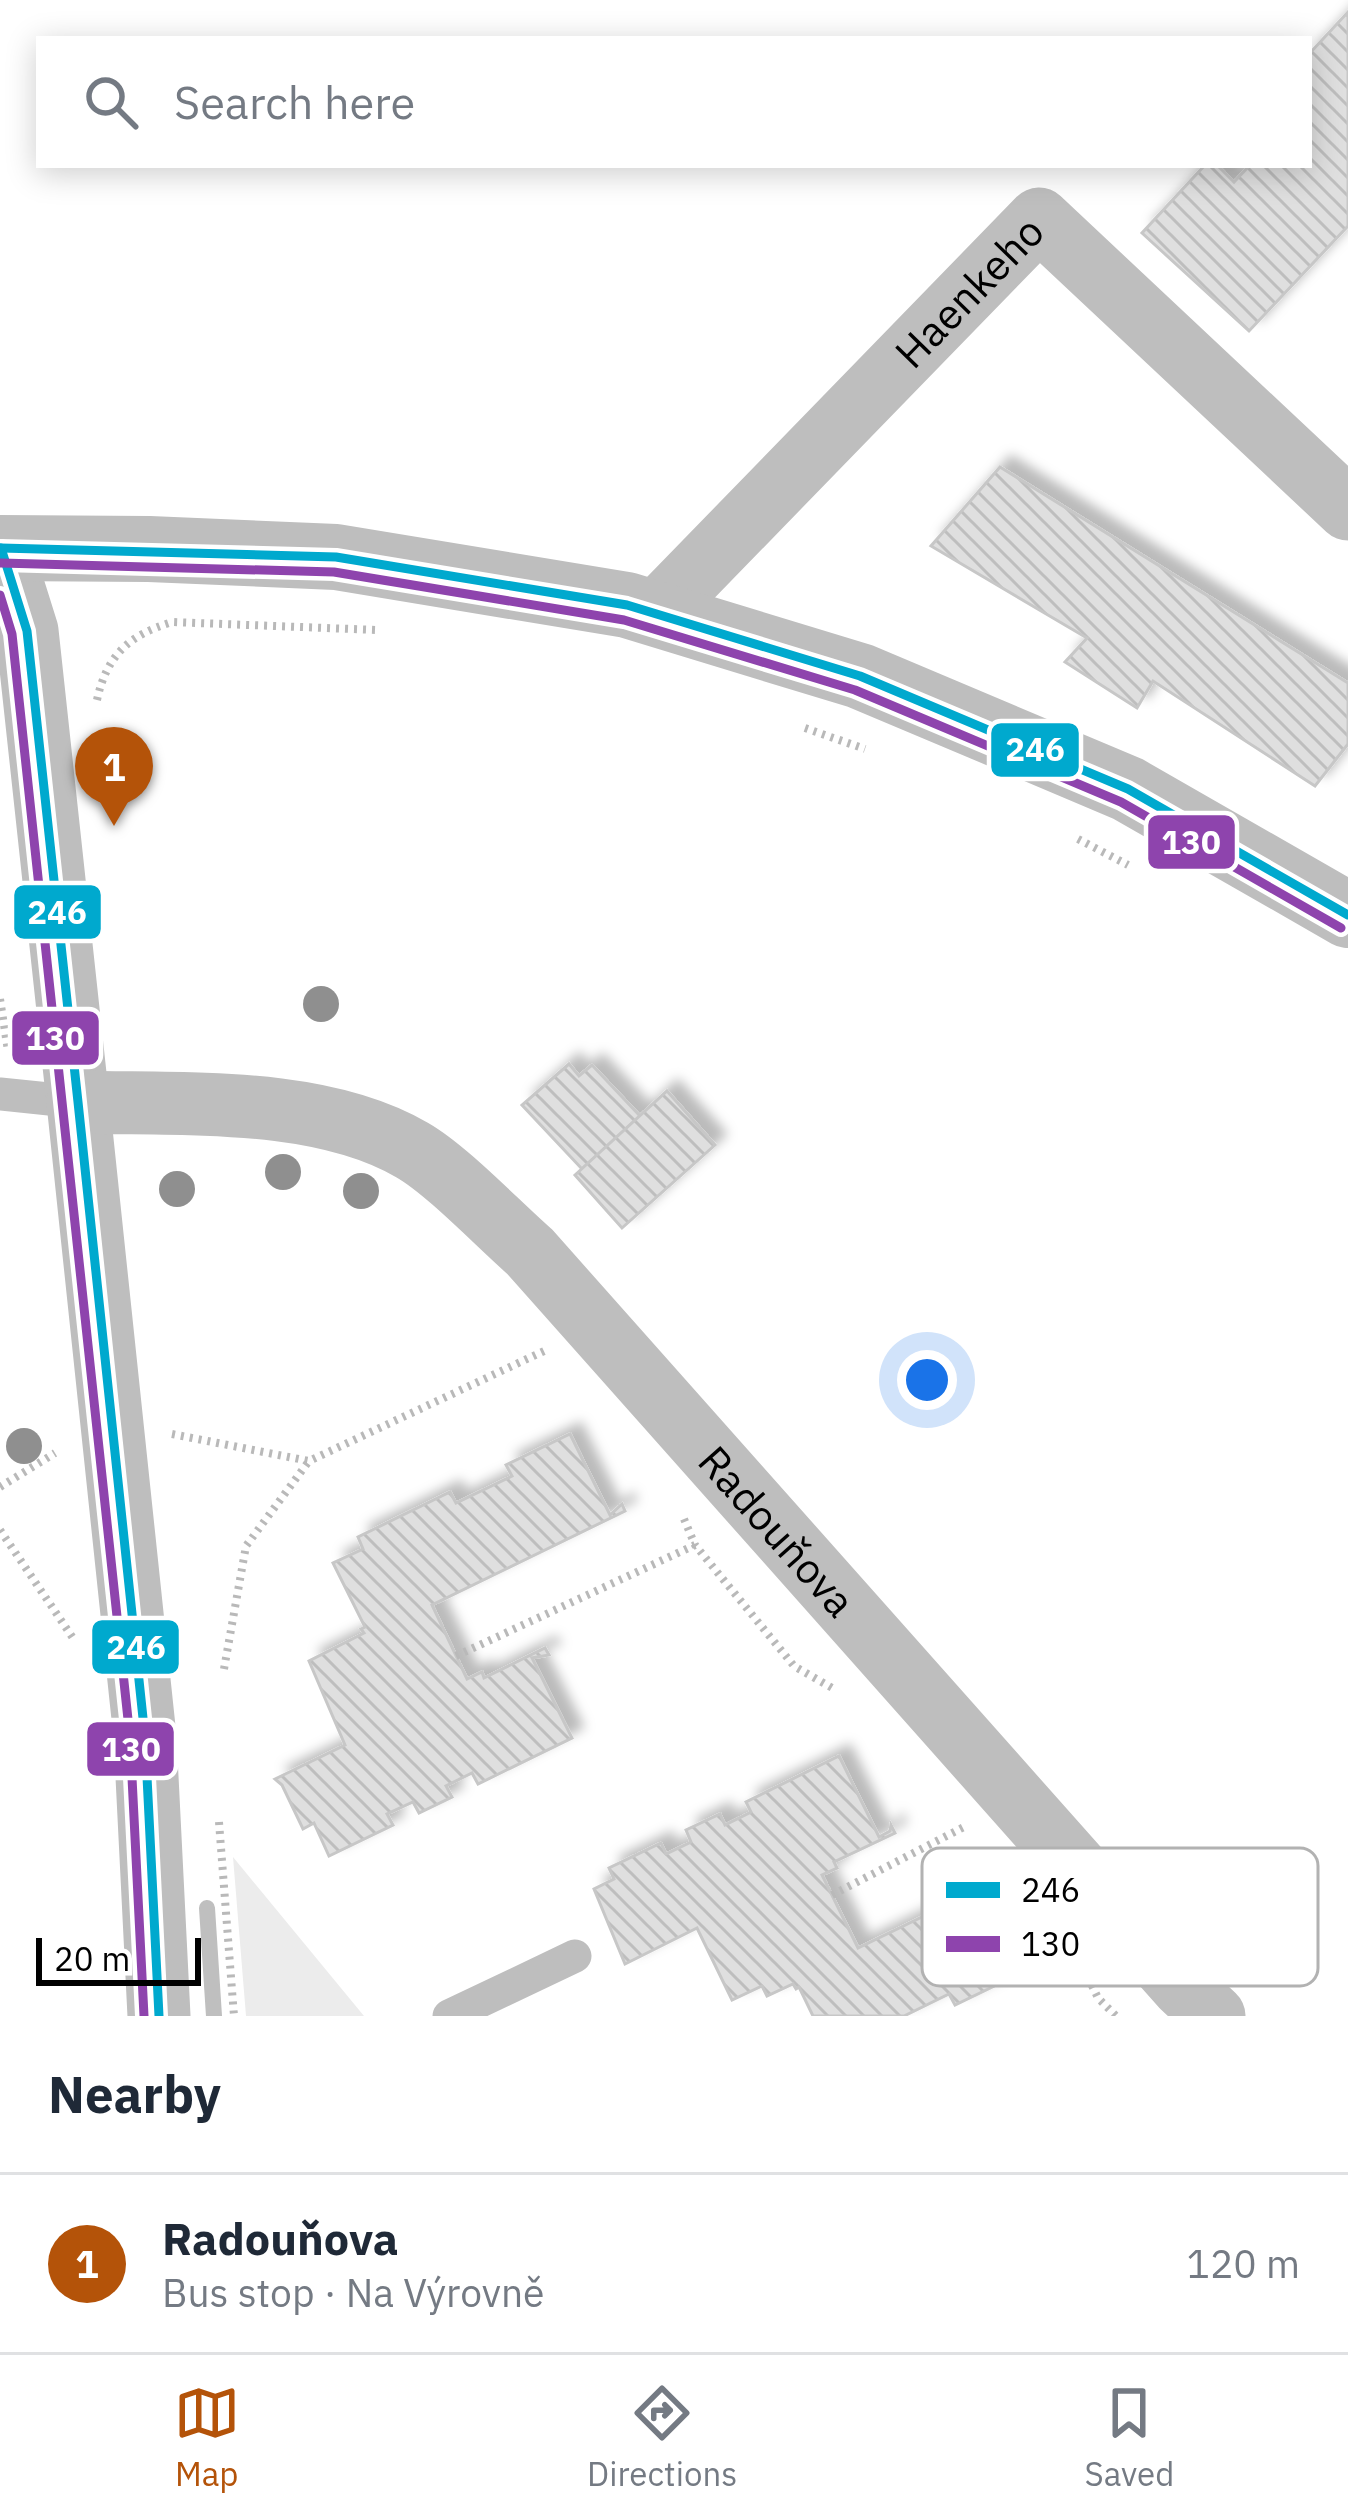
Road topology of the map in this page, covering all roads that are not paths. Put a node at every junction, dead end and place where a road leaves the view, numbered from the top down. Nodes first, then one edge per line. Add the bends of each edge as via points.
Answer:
1 (1348, 509) edge
2 (0, 548) edge
3 (655, 614) junction
4 (1348, 915) edge
5 (0, 1094) edge
6 (78, 1102) junction
7 (1060, 1848) edge
8 (575, 1956) dead end
9 (1182, 1986) edge
10 (158, 2016) edge
11 (449, 2016) edge
12 (1214, 2016) edge

1 - 3 street, Haenkeho via 1039,219
2 - 3 street via 335,557
2 - 6 street via 27,632
3 - 4 street via 860,676 1128,789
5 - 6 lane
6 - 7 street, Radouňova via 346,1120 415,1151 530,1252
6 - 10 street via 145,1737
8 - 11 lane
9 - 12 street, Radouňova

